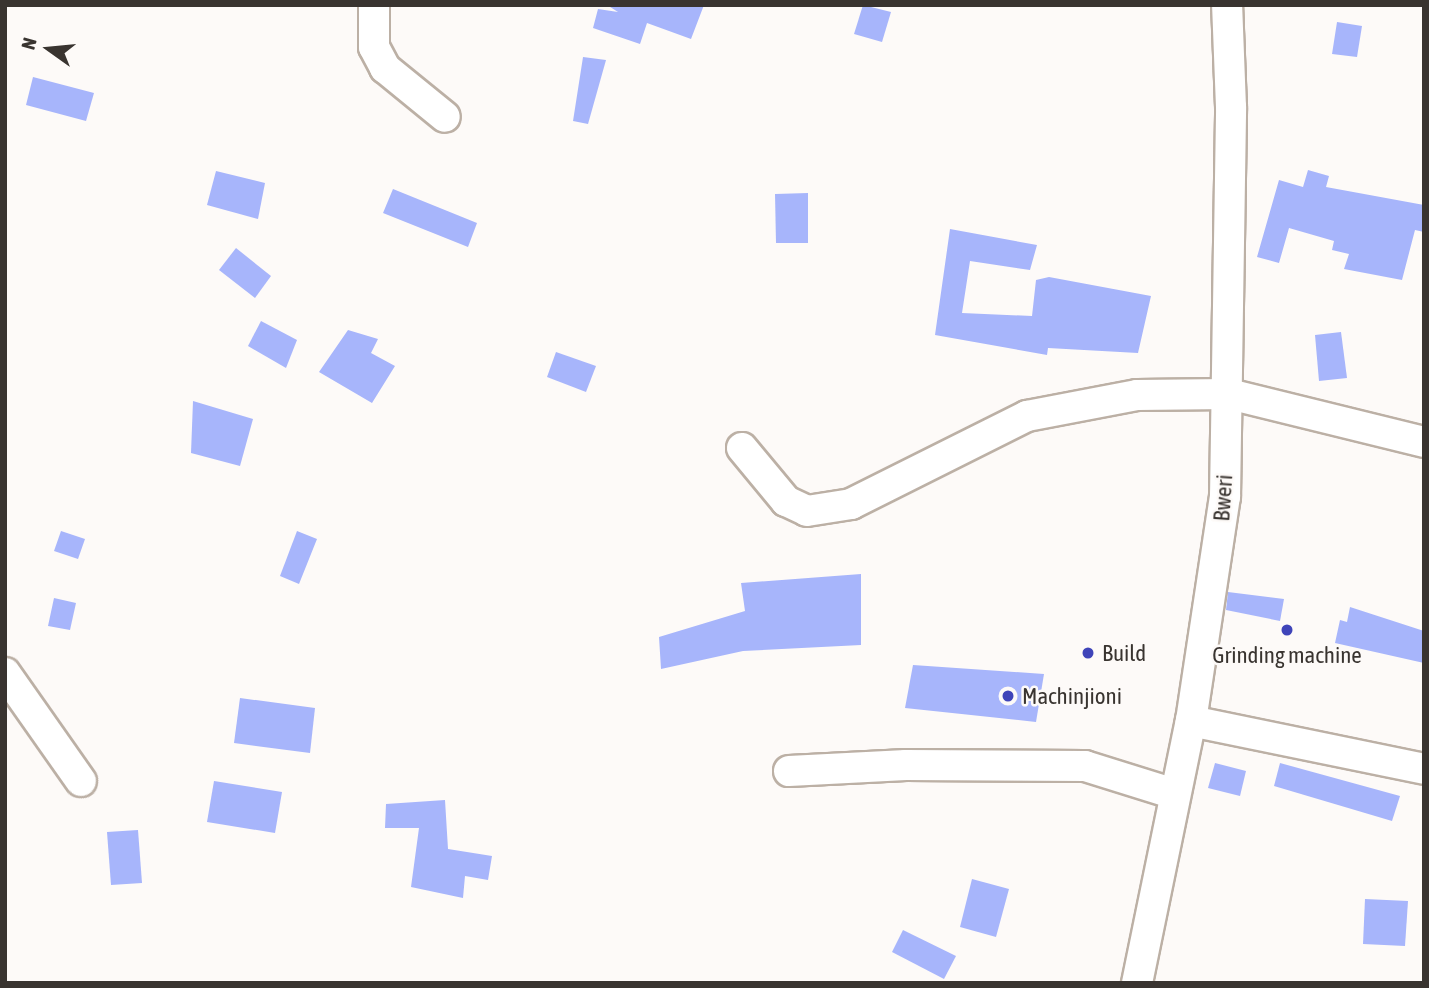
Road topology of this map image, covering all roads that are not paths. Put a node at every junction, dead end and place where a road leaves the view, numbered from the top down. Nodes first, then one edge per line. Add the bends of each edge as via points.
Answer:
1 (374, 5) edge
2 (1227, 5) edge
3 (445, 117) dead end
4 (1229, 394) junction
5 (1424, 442) edge
6 (742, 448) dead end
7 (5, 673) edge
8 (1191, 721) junction
9 (1424, 769) edge
10 (789, 771) dead end
11 (81, 781) dead end
12 (1175, 794) junction
13 (1137, 983) edge

1 - 3 street via 374,47 385,68
2 - 4 street, Bweri
4 - 5 street
4 - 6 street via 1137,396 1027,416 851,504 828,510 807,511 786,501
4 - 8 street, Bweri via 1217,568
7 - 11 street
8 - 9 street
8 - 12 street, Bweri
10 - 12 street via 906,765 1084,766
12 - 13 street, Bweri

